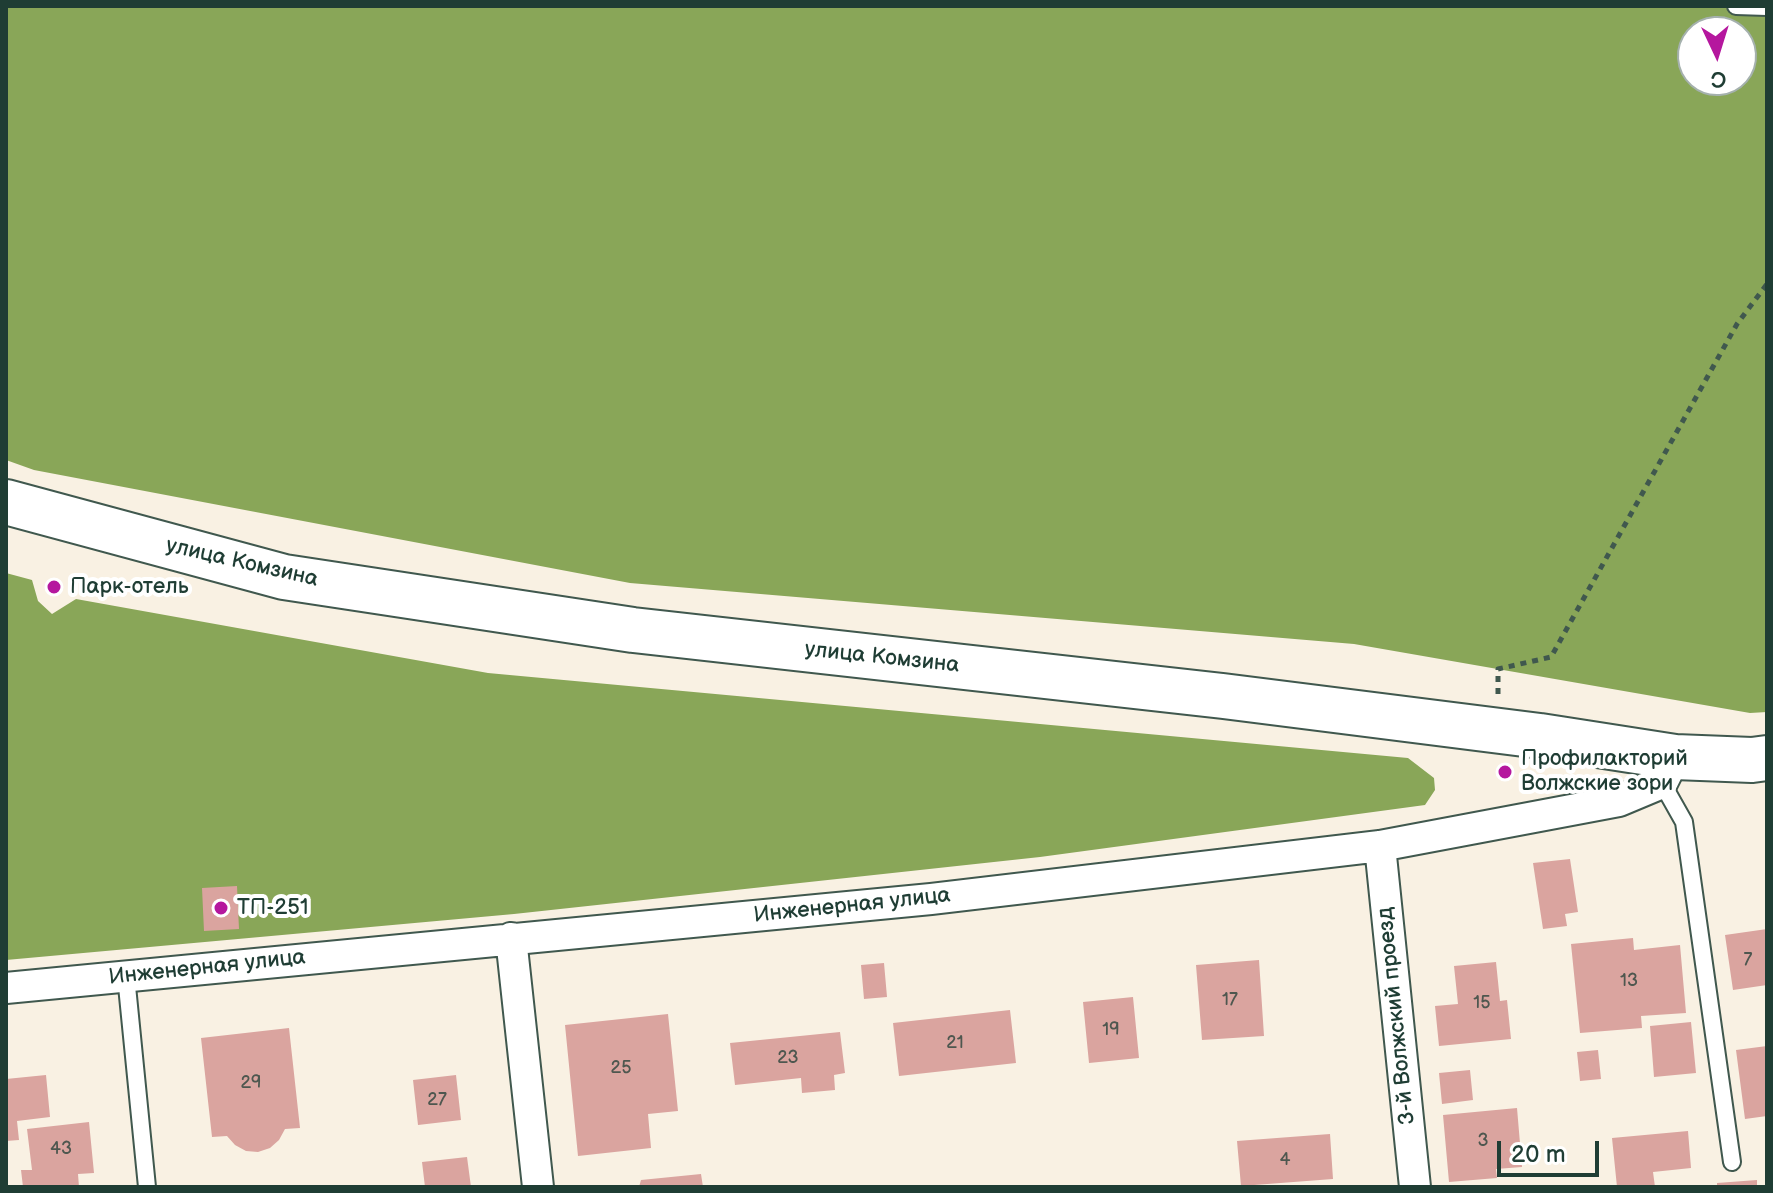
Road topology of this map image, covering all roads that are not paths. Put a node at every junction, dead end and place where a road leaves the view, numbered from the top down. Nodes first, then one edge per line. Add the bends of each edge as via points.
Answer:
1 (1736, 6) edge
2 (1767, 7) edge
3 (6, 502) edge
4 (1767, 758) edge
5 (1669, 770) junction
6 (1380, 846) junction
7 (511, 938) junction
8 (126, 976) junction
9 (6, 988) edge
10 (1732, 1162) dead end
11 (147, 1187) edge
12 (538, 1187) edge
13 (1415, 1187) edge

1 - 2 lane
3 - 5 main road, улица Комзина via 300,579 633,630 1497,731
4 - 5 main road, улица Комзина
5 - 6 street, Инженерная улица via 1619,801
5 - 10 lane via 1684,822
6 - 7 street, Инженерная улица via 931,899
6 - 13 street, 3-й Волжский проезд
7 - 8 street, Инженерная улица
7 - 12 street
8 - 9 street, Инженерная улица
8 - 11 lane

